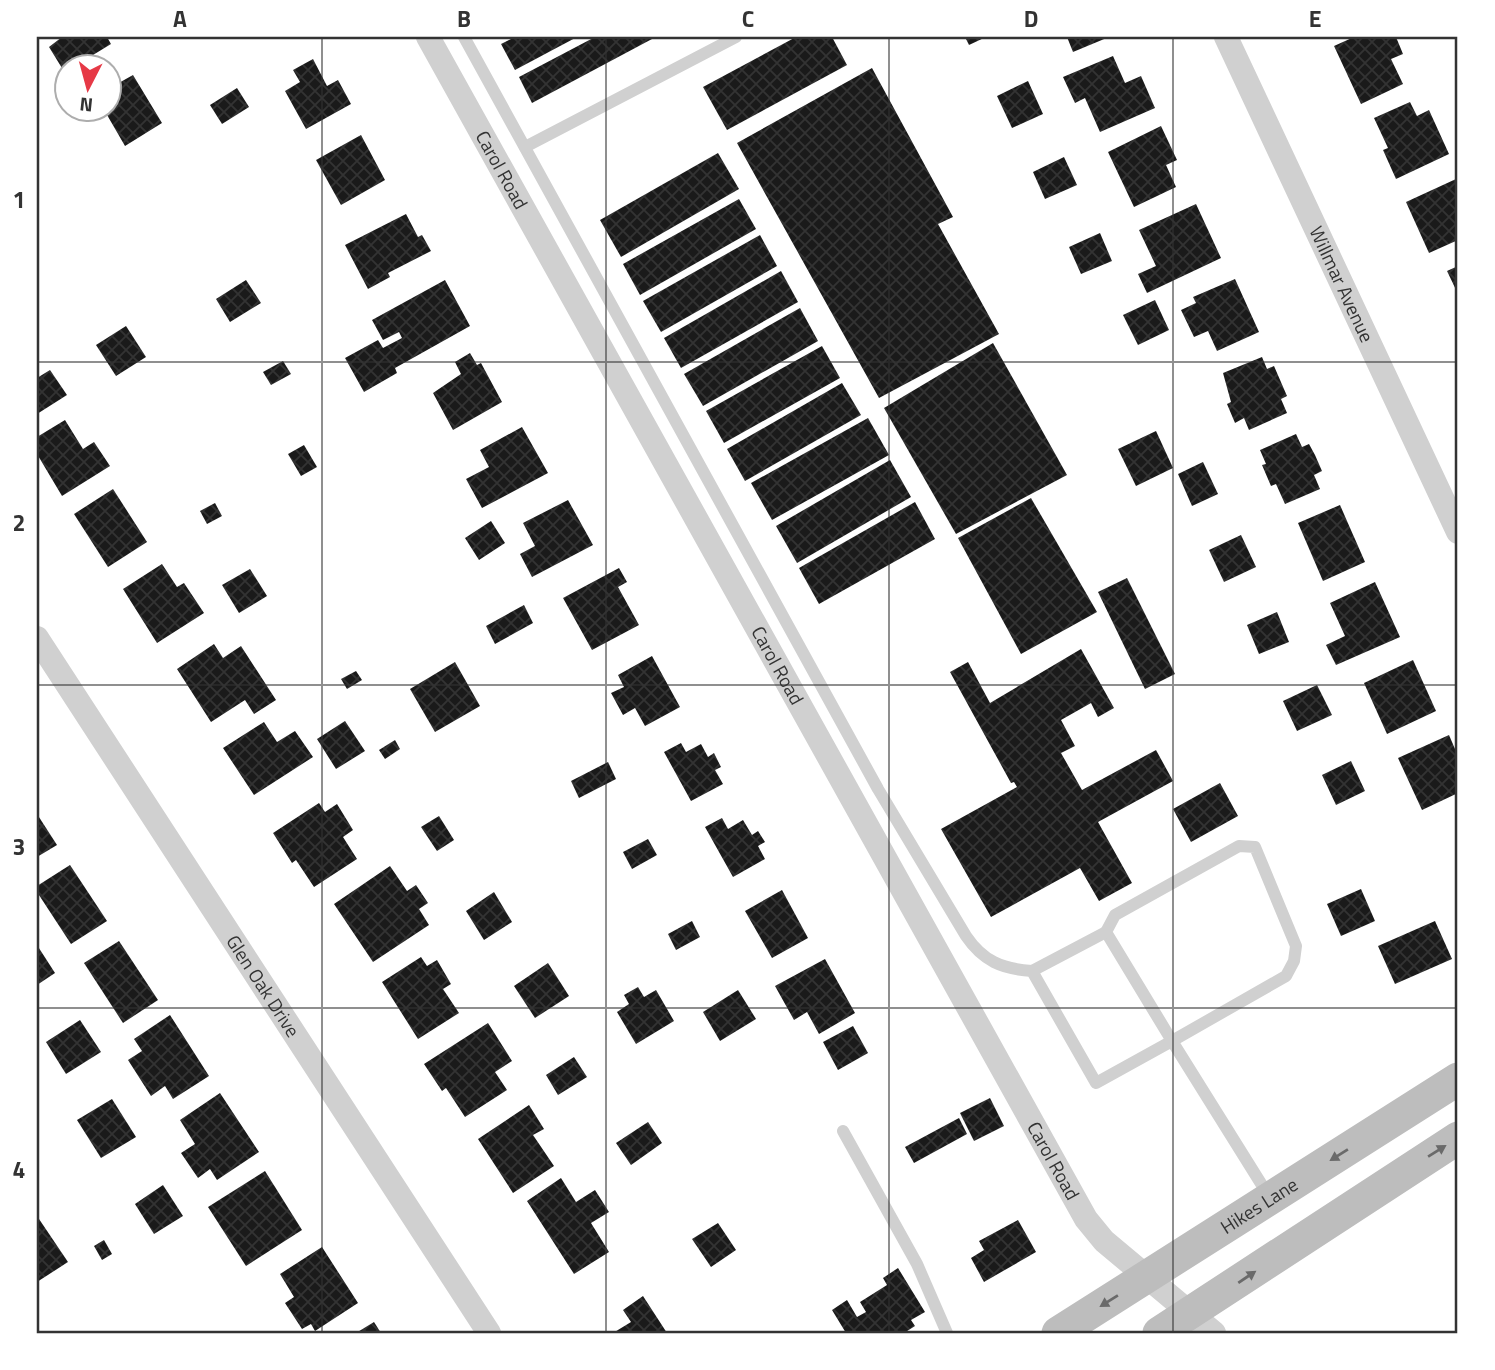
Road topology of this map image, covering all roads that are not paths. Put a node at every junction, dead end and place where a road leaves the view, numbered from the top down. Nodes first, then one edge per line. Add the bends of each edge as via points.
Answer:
1 (428, 37) edge
2 (464, 37) edge
3 (736, 37) edge
4 (1226, 37) edge
5 (525, 148) junction
6 (1458, 532) edge
7 (37, 638) edge
8 (1106, 932) junction
9 (1032, 971) junction
10 (1172, 1041) junction
11 (1458, 1079) edge
12 (843, 1131) dead end
13 (1458, 1138) edge
14 (1270, 1198) junction
15 (1147, 1277) junction
16 (1202, 1324) edge
17 (489, 1333) edge
18 (947, 1333) edge
19 (1058, 1333) edge
20 (1159, 1333) edge

1 - 15 street, Carol Road via 1086,1219 1104,1241
2 - 5 lane
3 - 5 lane
4 - 6 street, Willmar Avenue
5 - 9 lane via 878,789 966,936 978,953 999,966
7 - 17 street, Glen Oak Drive
8 - 9 lane
8 - 10 lane
8 - 10 lane via 1115,915 1128,905 1239,846 1255,847 1296,946 1294,961 1286,975
9 - 10 lane via 1096,1083
10 - 14 lane
11 -> 14 main road, Hikes Lane
12 - 18 lane via 917,1264
16 -> 13 main road
14 - 15 main road, Hikes Lane
15 - 16 street, Carol Road
15 -> 19 main road, Hikes Lane
16 - 20 main road

